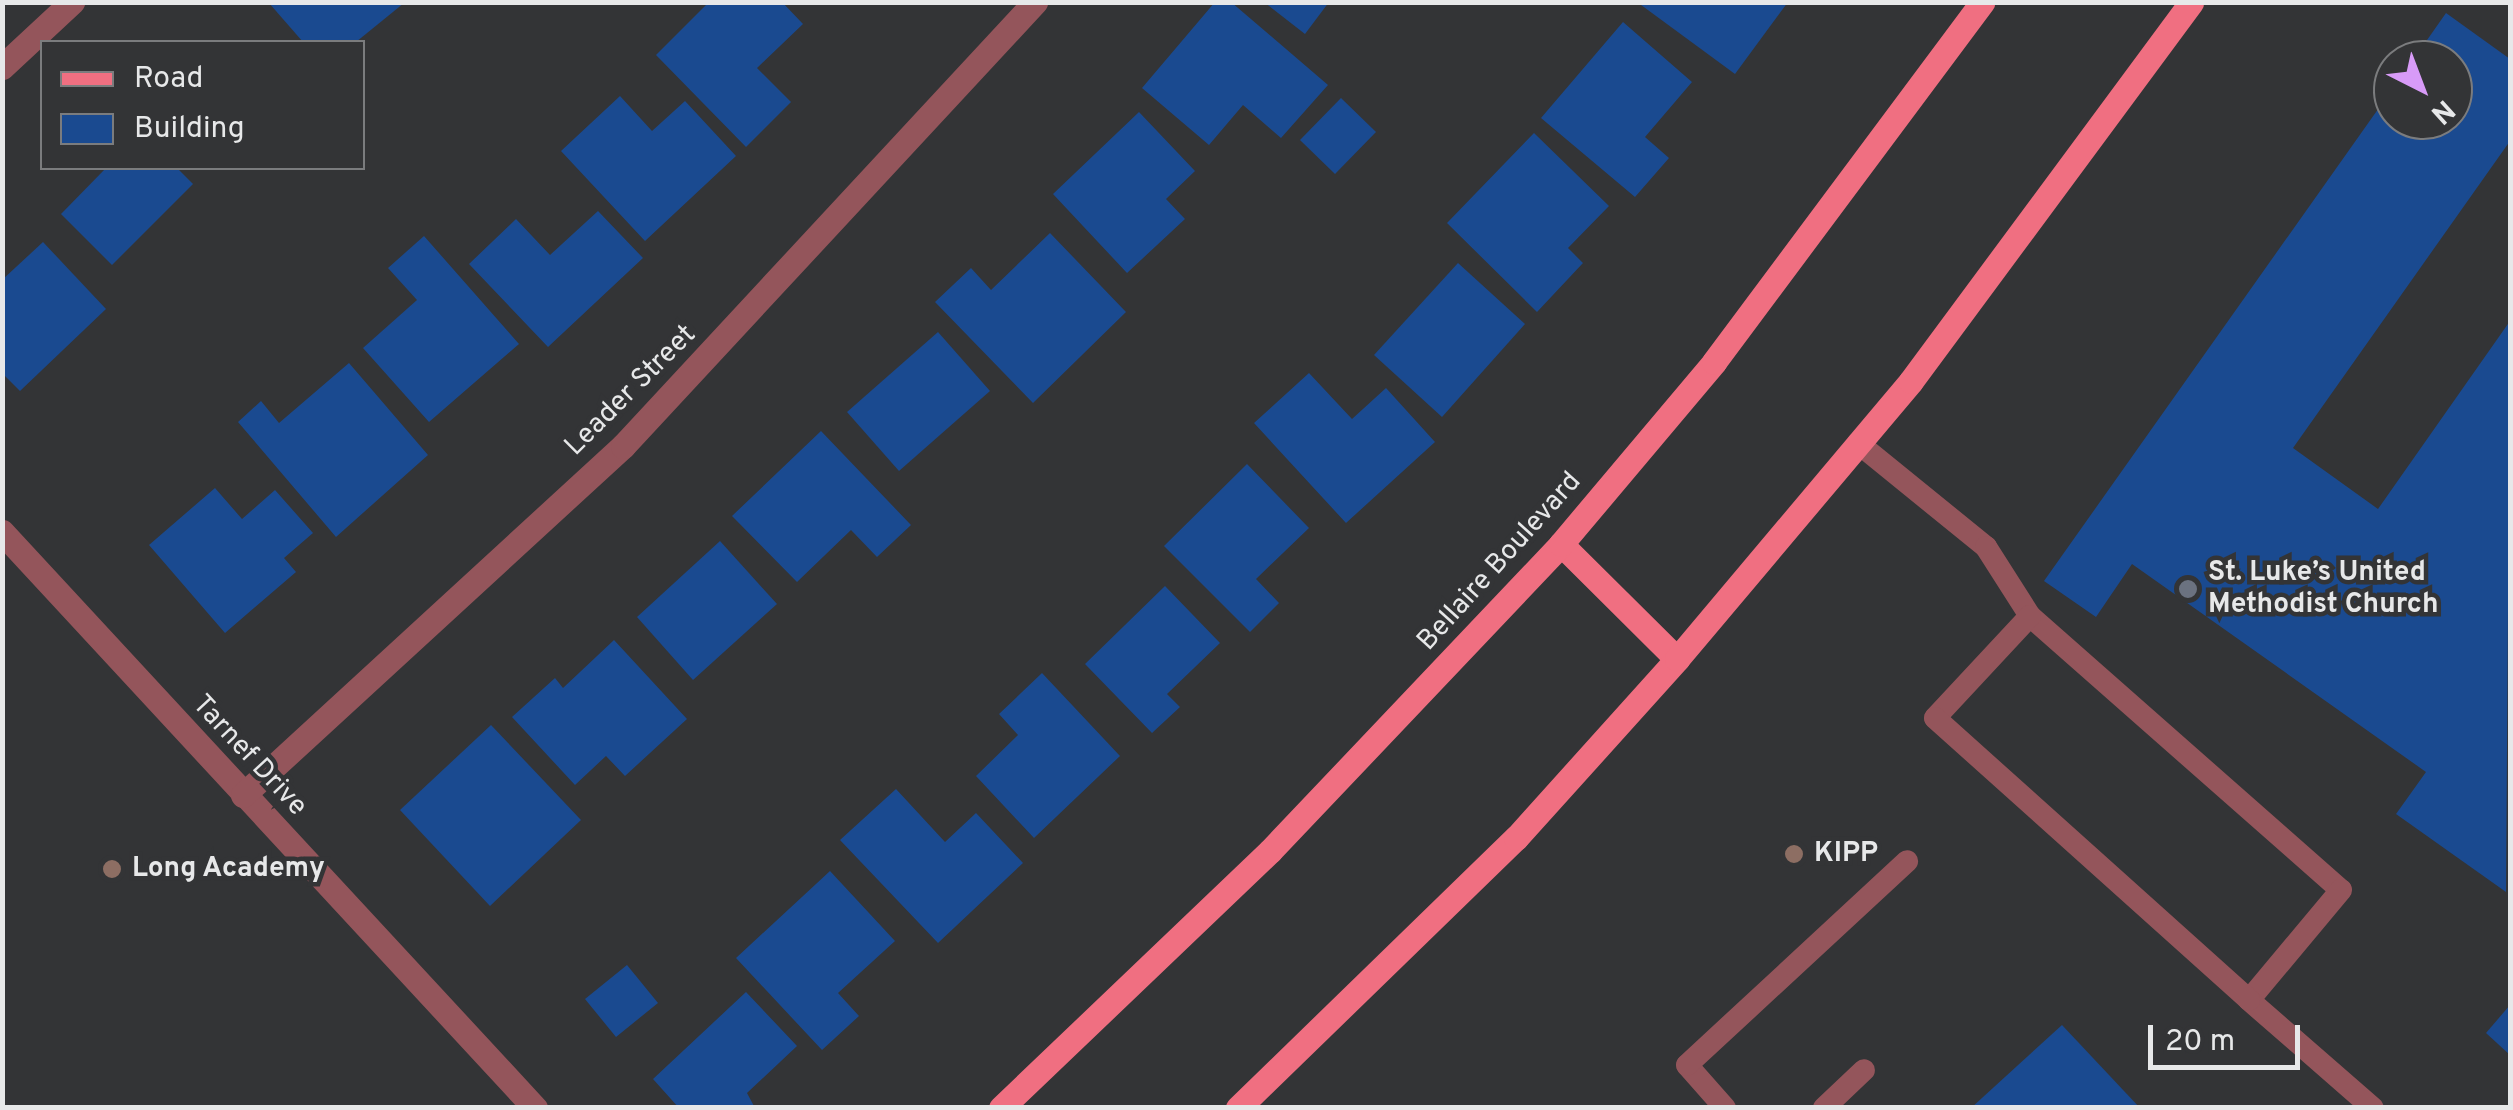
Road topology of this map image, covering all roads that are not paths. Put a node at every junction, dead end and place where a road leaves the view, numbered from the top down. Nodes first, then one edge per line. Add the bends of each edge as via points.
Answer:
1 (72, 2) edge
2 (1035, 2) edge
3 (1982, 2) edge
4 (2191, 2) edge
5 (2, 67) edge
6 (1858, 443) junction
7 (2, 532) edge
8 (1561, 544) junction
9 (2030, 616) junction
10 (1677, 658) junction
11 (243, 795) junction
12 (1908, 861) dead end
13 (2250, 1000) junction
14 (1864, 1070) dead end
15 (535, 1108) edge
16 (1001, 1108) edge
17 (1238, 1108) edge
18 (1725, 1108) edge
19 (1824, 1108) edge
20 (2373, 1108) edge

1 - 5 street
2 - 11 street, Leader Street via 624,446
3 - 8 main road, Bellaire Boulevard via 1714,362
4 - 6 main road
6 - 9 lane via 1986,547
6 - 10 main road
7 - 11 street, Tarnef Drive
8 - 10 main road
8 - 16 main road, Bellaire Boulevard via 1270,851
9 - 13 lane via 2340,890
9 - 13 lane via 1935,718
10 - 17 main road via 1516,838
11 - 15 street, Tarnef Drive
12 - 18 lane via 1687,1065
13 - 20 lane
14 - 19 lane

